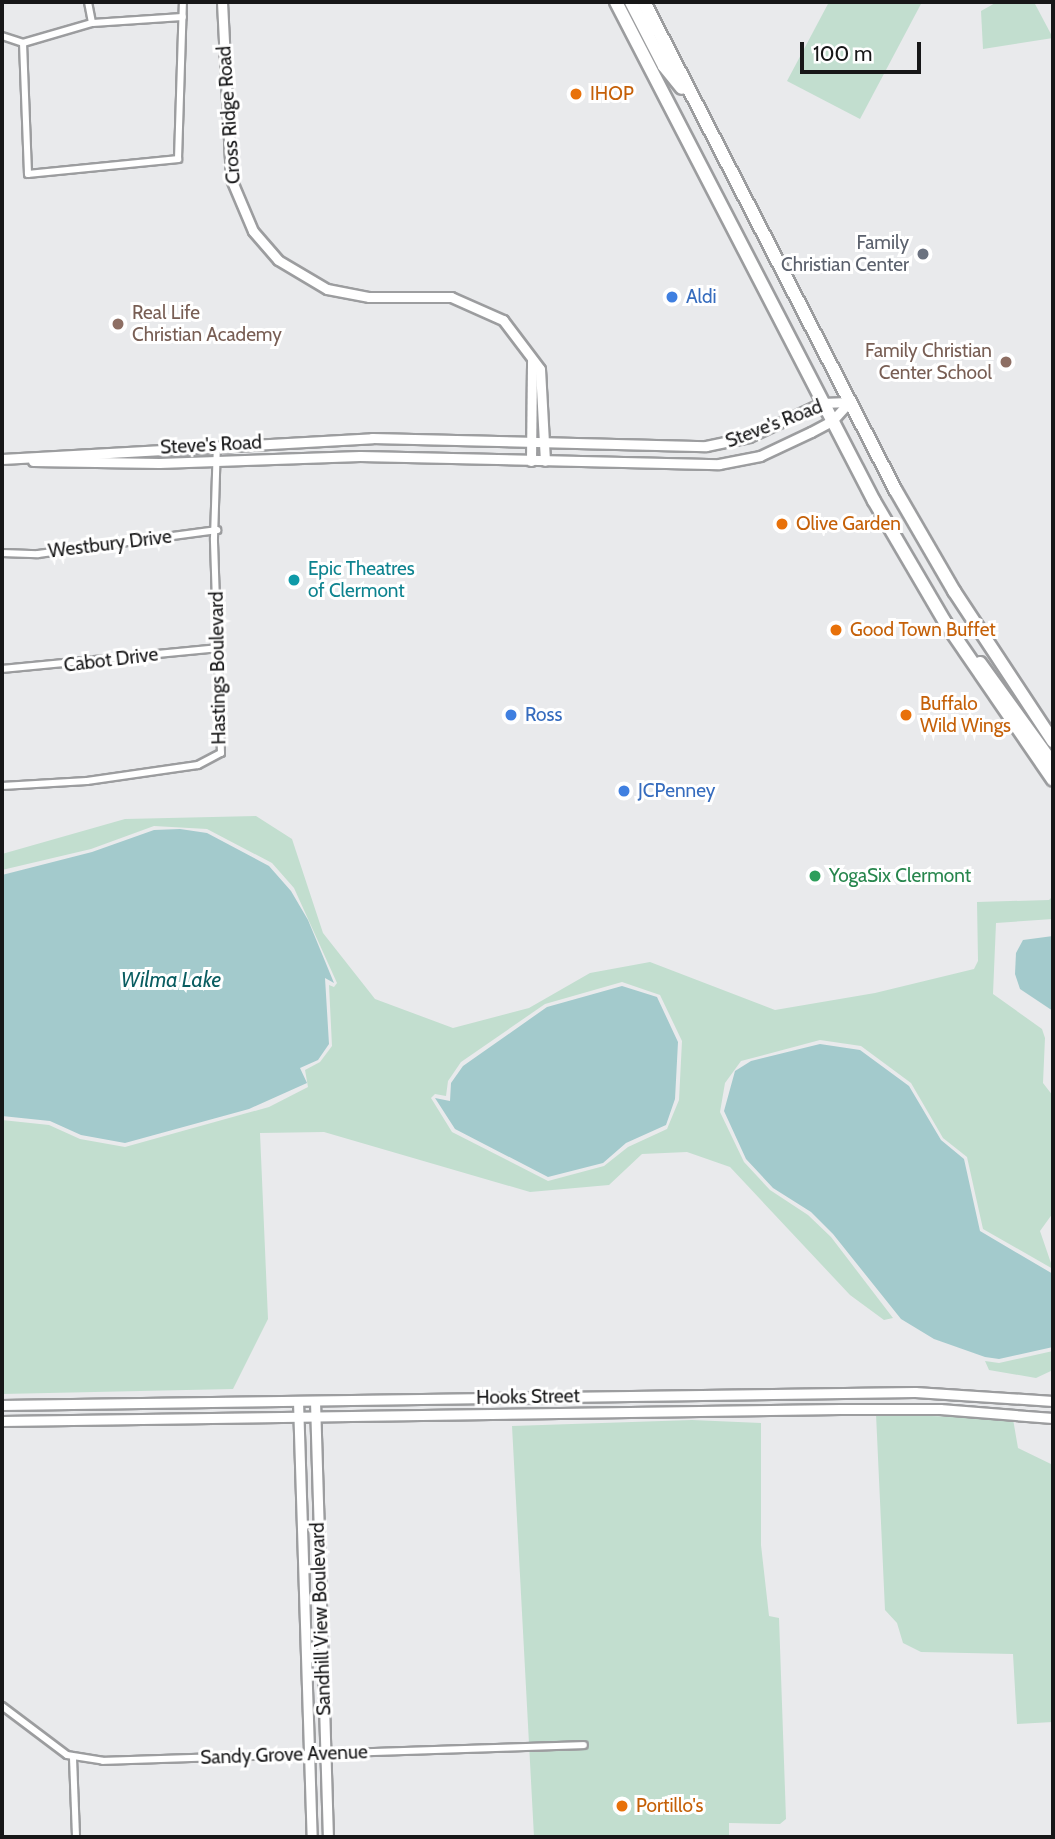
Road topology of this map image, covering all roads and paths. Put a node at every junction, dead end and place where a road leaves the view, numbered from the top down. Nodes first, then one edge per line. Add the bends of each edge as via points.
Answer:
1 (88, 2) edge
2 (183, 2) edge
3 (222, 2) edge
4 (616, 2) edge
5 (631, 2) edge
6 (644, 2) edge
7 (183, 17) junction
8 (92, 23) junction
9 (2, 36) edge
10 (23, 43) junction
11 (700, 110) junction
12 (532, 360) junction
13 (822, 402) junction
14 (849, 402) junction
15 (832, 421) junction
16 (531, 442) junction
17 (545, 442) junction
18 (217, 445) junction
19 (24, 458) junction
20 (2, 459) edge
21 (217, 461) junction
22 (531, 461) junction
23 (545, 461) junction
24 (217, 530) junction
25 (2, 553) edge
26 (957, 640) junction
27 (219, 648) junction
28 (2, 669) edge
29 (1053, 741) edge
30 (1053, 764) edge
31 (1053, 780) edge
32 (2, 786) edge
33 (601, 1396) junction
34 (298, 1401) junction
35 (315, 1401) junction
36 (1053, 1401) edge
37 (4, 1405) edge
38 (601, 1413) junction
39 (315, 1418) junction
40 (1053, 1418) edge
41 (298, 1419) junction
42 (4, 1421) edge
43 (321, 1598) junction
44 (304, 1599) junction
45 (2, 1706) edge
46 (584, 1745) dead end
47 (309, 1754) junction
48 (326, 1754) junction
49 (73, 1758) junction
50 (76, 1837) edge
51 (312, 1837) edge
52 (328, 1837) edge

1 - 8 street
2 - 7 street
3 - 12 street, Cross Ridge Road via 231,179 244,214 266,249 305,279 335,292 369,297 451,297 484,308 515,332
4 - 13 highway
5 - 11 highway via 664,66
6 - 11 highway
7 - 8 street
7 - 10 street via 178,159 28,174
8 - 10 street
9 - 10 street
11 - 14 highway
12 - 16 street
12 - 17 street, Cross Ridge Road via 540,369 543,385
13 - 14 street, Steve's Road
13 - 15 highway
13 - 17 street, Steve's Road via 758,434 715,445
14 - 15 street, Steve's Road
14 - 29 highway via 954,591
15 - 23 street, Steve's Road via 760,456 719,464
15 - 26 highway via 908,562
16 - 17 street, Steve's Road
16 - 18 street, Steve's Road via 372,438
16 - 22 street
17 - 23 street, Cross Ridge Road
18 - 19 street, Steve's Road
18 - 21 street, Hastings Boulevard
19 - 20 street, Steve's Road
19 - 21 street, Steve's Road
21 - 22 street, Steve's Road via 360,456
21 - 24 street, Hastings Boulevard
22 - 23 street, Steve's Road
24 - 25 street, Westbury Drive via 38,554
24 - 27 street, Hastings Boulevard
26 - 30 highway via 992,676
26 - 31 highway
27 - 28 street, Cabot Drive
27 - 32 street, Hastings Boulevard via 221,752 211,761 87,781
33 - 35 street, Hooks Street
33 - 36 street, Hooks Street via 915,1392
33 - 38 street
34 - 35 street, Hooks Street
34 - 37 street, Hooks Street
34 - 41 street, Sandhill View Boulevard
35 - 39 street, Sandhill View Boulevard
37 - 42 street
38 - 39 street, Hooks Street
38 - 40 street, Hooks Street via 940,1409
39 - 41 street, Hooks Street
39 - 43 street, Sandhill View Boulevard
41 - 42 street, Hooks Street
41 - 44 street, Sandhill View Boulevard
43 - 44 street
43 - 48 street, Sandhill View Boulevard
44 - 47 street, Sandhill View Boulevard
45 - 49 street
46 - 48 street, Sandy Grove Avenue
47 - 48 street, Sandy Grove Avenue
47 - 49 street, Sandy Grove Avenue via 103,1761
47 - 51 street, Sandhill View Boulevard
48 - 52 street, Sandhill View Boulevard
49 - 50 street

